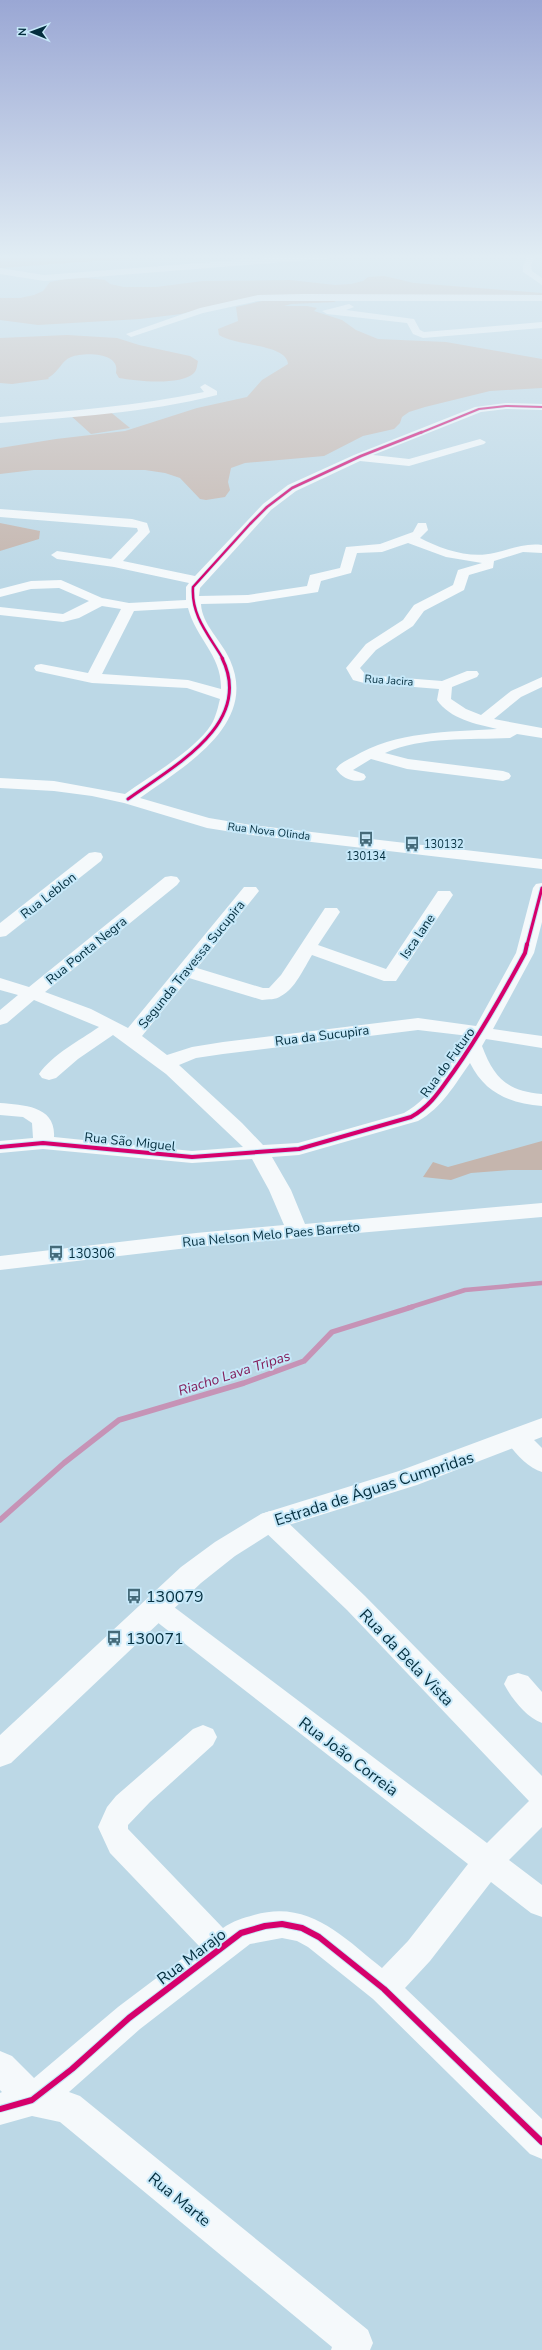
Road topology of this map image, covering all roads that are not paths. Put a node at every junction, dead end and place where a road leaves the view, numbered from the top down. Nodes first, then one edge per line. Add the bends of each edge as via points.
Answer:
1 (205, 387) dead end
2 (542, 407) edge
3 (0, 420) edge
4 (480, 442) dead end
5 (358, 457) junction
6 (0, 513) edge
7 (422, 526) dead end
8 (409, 538) junction
9 (542, 549) edge
10 (57, 555) dead end
11 (488, 558) junction
12 (114, 563) junction
13 (198, 581) junction
14 (0, 593) edge
15 (100, 601) junction
16 (194, 602) junction
17 (129, 607) junction
18 (0, 611) edge
19 (41, 668) dead end
20 (472, 674) dead end
21 (92, 679) junction
22 (542, 681) edge
23 (444, 685) junction
24 (227, 696) junction
25 (484, 720) junction
26 (537, 733) edge
27 (370, 754) junction
28 (503, 776) dead end
29 (358, 777) dead end
30 (0, 783) edge
31 (128, 799) junction
32 (95, 857) dead end
33 (542, 864) edge
34 (171, 881) dead end
35 (542, 888) edge
36 (250, 891) dead end
37 (444, 895) dead end
38 (331, 912) dead end
39 (0, 932) edge
40 (307, 947) junction
41 (186, 971) junction
42 (0, 984) edge
43 (33, 993) junction
44 (0, 1019) edge
45 (113, 1027) junction
46 (131, 1037) junction
47 (477, 1039) junction
48 (542, 1042) edge
49 (164, 1063) junction
50 (49, 1074) dead end
51 (542, 1100) edge
52 (2, 1109) edge
53 (44, 1143) junction
54 (0, 1147) edge
55 (257, 1151) junction
56 (542, 1210) edge
57 (297, 1232) junction
58 (0, 1262) edge
59 (542, 1427) edge
60 (518, 1438) junction
61 (542, 1463) edge
62 (270, 1521) junction
63 (157, 1608) junction
64 (518, 1684) dead end
65 (542, 1711) edge
66 (203, 1737) dead end
67 (2, 1749) edge
68 (542, 1795) edge
69 (542, 1808) edge
70 (489, 1861) junction
71 (542, 1903) edge
72 (221, 1947) junction
73 (384, 1989) junction
74 (0, 2067) edge
75 (32, 2100) junction
76 (0, 2108) edge
77 (542, 2142) edge
78 (352, 2347) edge

1 - 3 street via 213,393 96,411
2 - 5 street via 506,406 479,409
4 - 5 street via 409,463
5 - 13 street via 282,495 250,524
6 - 12 street via 143,526 144,532
7 - 8 street via 420,533
8 - 11 street via 430,548
8 - 16 street via 379,549 351,550 346,570 316,578 312,588 248,599
9 - 11 street via 520,547
10 - 12 street
11 - 23 street, Rua Jacira via 488,566 467,570 461,578 459,587 419,608 408,623 370,648 353,666 361,678
12 - 13 street
13 - 16 street via 193,587
14 - 15 street via 31,585 53,583 67,586
15 - 17 street
15 - 18 street via 63,618
16 - 17 street
16 - 24 street via 199,620 226,666
17 - 21 street
19 - 21 street
20 - 23 street
21 - 24 street via 177,682
22 - 25 street via 523,689
23 - 25 street via 444,700 449,707 464,715
24 - 31 street via 218,725 205,739
25 - 26 street
26 - 27 street via 439,735 385,746
27 - 28 street via 407,764
27 - 29 street via 344,769
30 - 31 street, Rua Nova Olinda via 61,787
31 - 33 street, Rua Nova Olinda via 184,817 225,826
32 - 39 street, Rua Leblon
34 - 43 street, Rua Ponta Negra
35 - 47 street, Rua do Futuro via 525,953
36 - 41 street, Segunda Travessa Sucupira
37 - 40 street, Isca lane via 390,977
38 - 40 street
40 - 41 street via 280,990 268,995
41 - 46 street, Segunda Travessa Sucupira
42 - 43 street
43 - 44 street, Rua Ponta Negra
43 - 45 street
45 - 46 street
45 - 50 street
46 - 49 street
47 - 48 street, Rua da Sucupira
47 - 49 street, Rua da Sucupira via 436,1024 399,1025 192,1053
47 - 51 street via 479,1067 496,1086 509,1095
47 - 55 street, Rua do Futuro via 435,1098 424,1110 411,1117 299,1149
49 - 55 street via 201,1094
52 - 53 street via 28,1113 40,1118 43,1124
53 - 54 street, Rua São Miguel
53 - 55 street, Rua São Miguel via 192,1157
55 - 57 street via 284,1197
56 - 57 street, Rua Nelson Melo Paes Barreto
57 - 58 street, Rua Nelson Melo Paes Barreto
59 - 60 main road, Estrada de Águas Cumpridas
60 - 61 street
60 - 62 main road, Estrada de Águas Cumpridas via 408,1478
62 - 63 main road, Estrada de Águas Cumpridas via 210,1560
62 - 68 street, Rua da Bela Vista via 356,1603
63 - 67 main road, Estrada de Águas Cumpridas
63 - 70 street, Rua João Correia via 347,1756
64 - 65 street
66 - 72 street via 130,1803 113,1824 113,1833
69 - 70 street
70 - 71 street, Rua João Correia
70 - 73 street via 419,1951
72 - 73 street, Rua Marajo via 241,1933 265,1926 282,1924 302,1928 318,1937
72 - 75 street, Rua Marajo via 129,2018
73 - 77 street, Rua Marajo
74 - 75 street
75 - 76 street, Rua Marajo
75 - 78 street, Rua Marte via 68,2108

